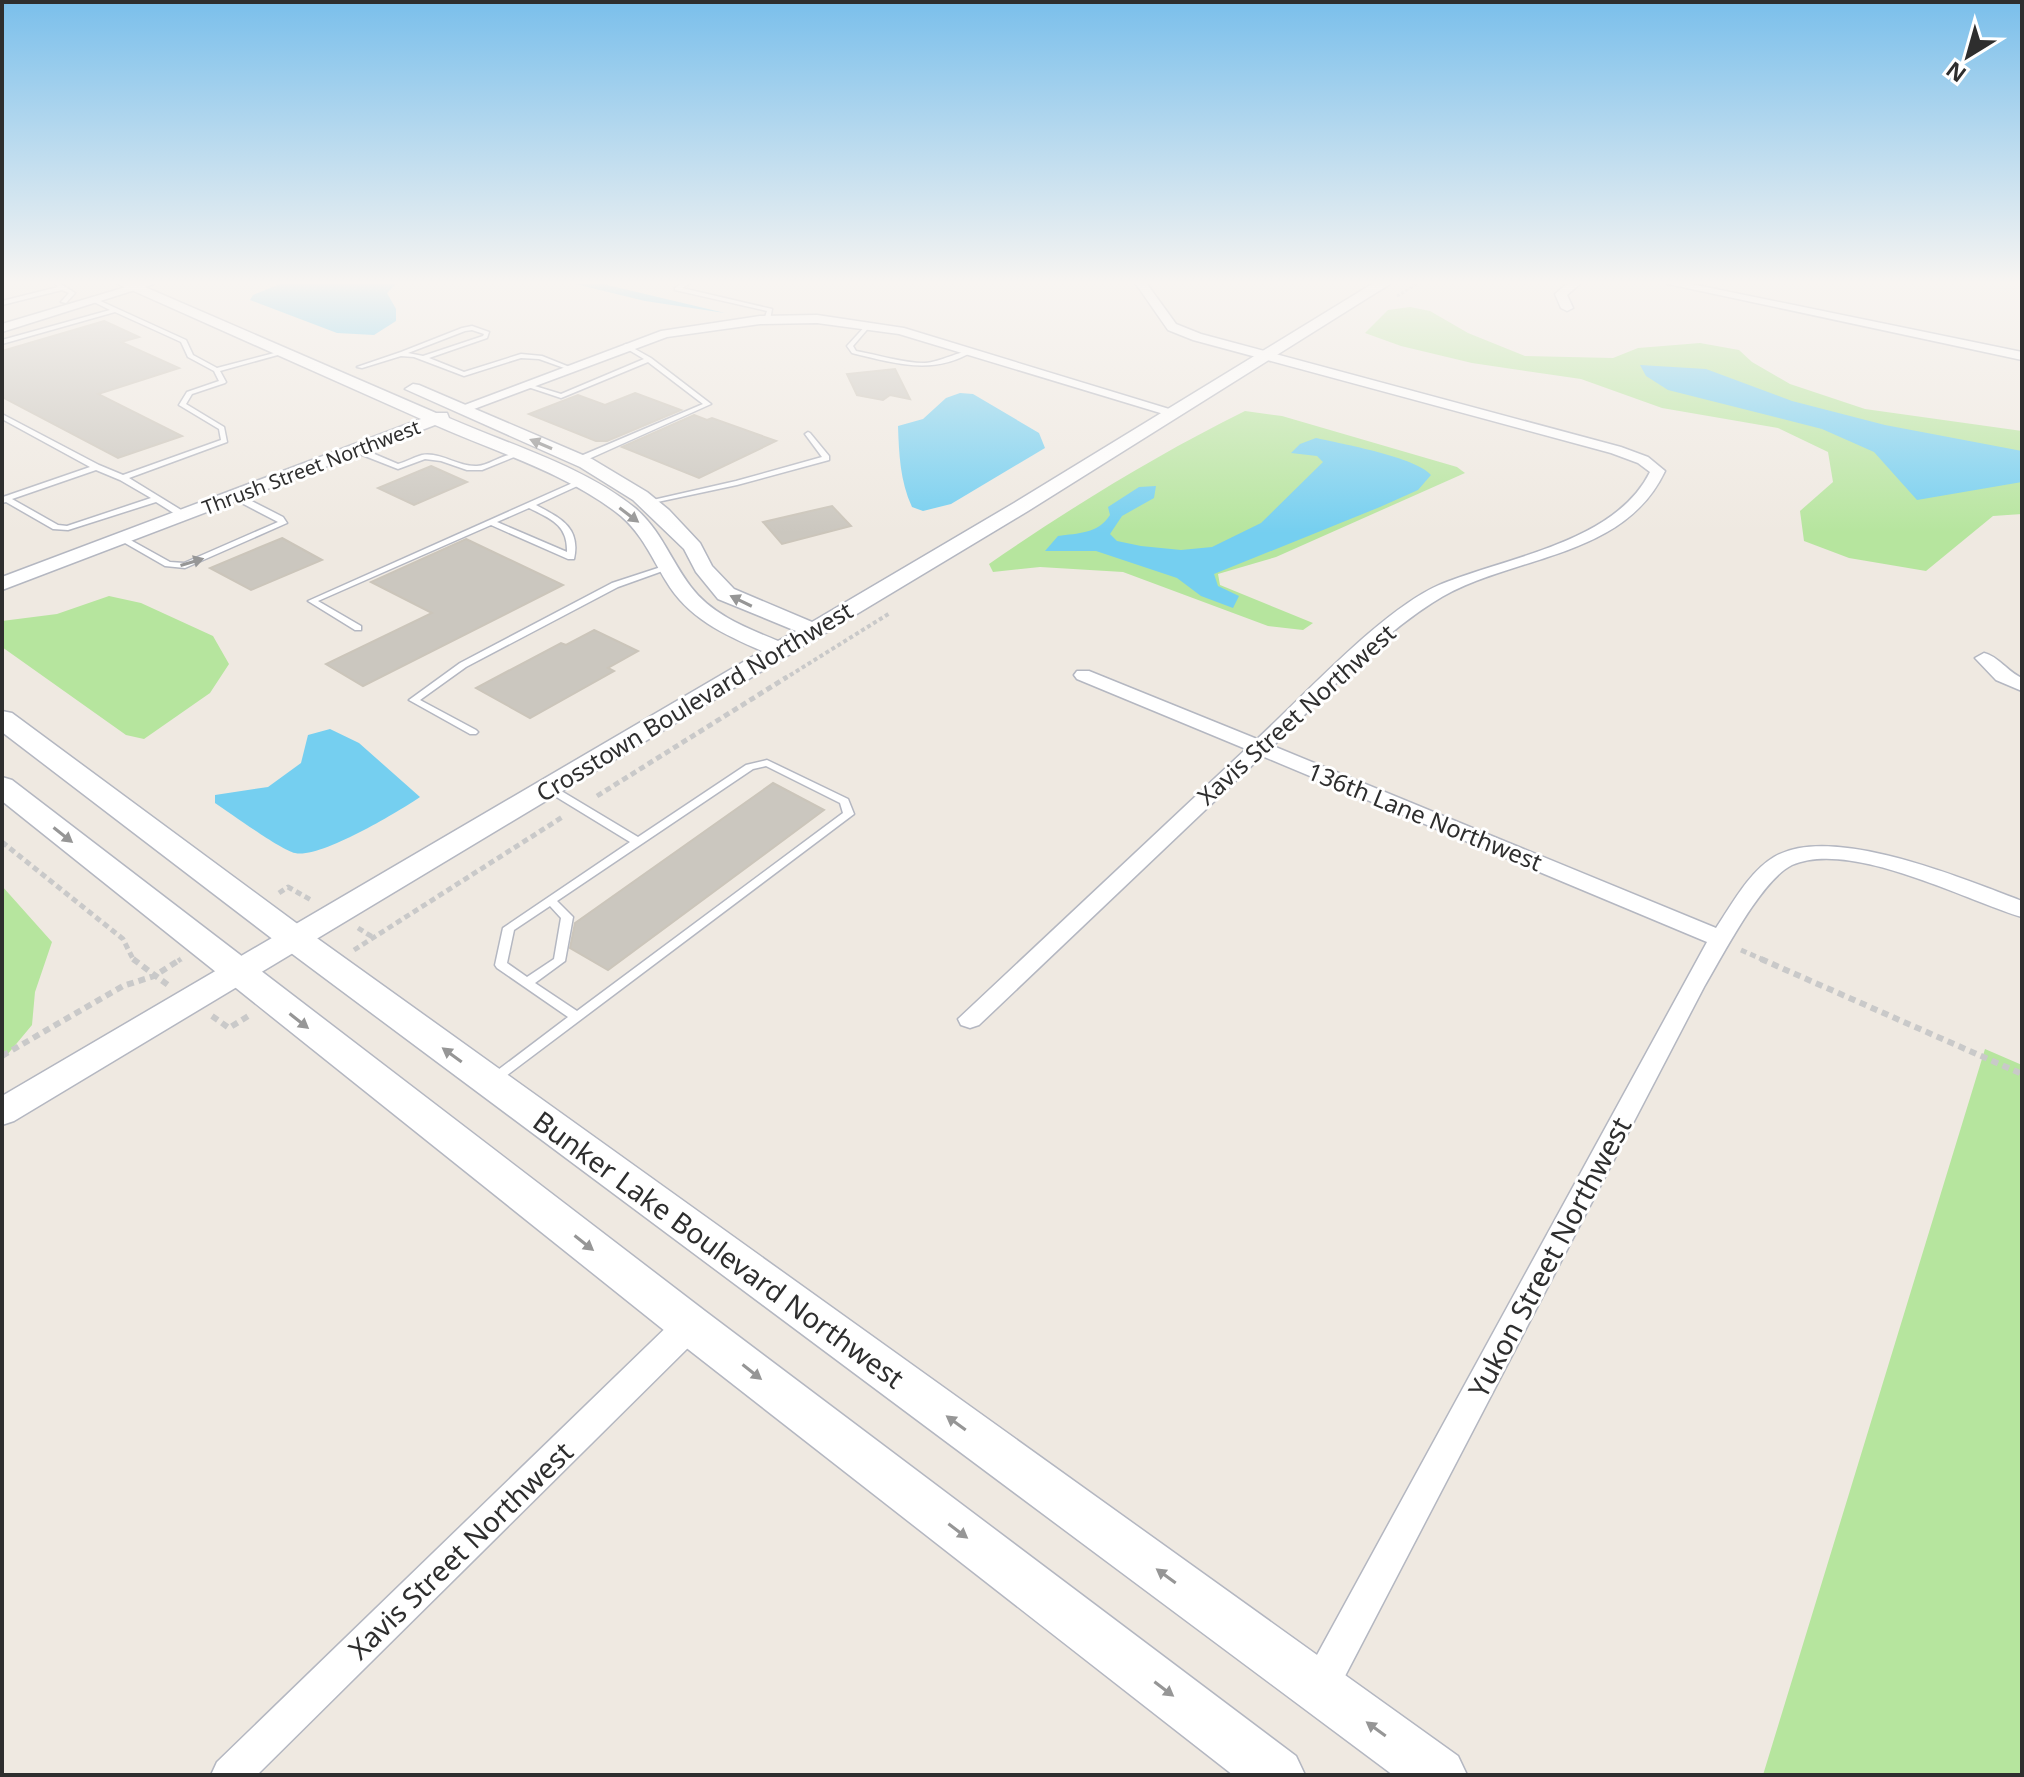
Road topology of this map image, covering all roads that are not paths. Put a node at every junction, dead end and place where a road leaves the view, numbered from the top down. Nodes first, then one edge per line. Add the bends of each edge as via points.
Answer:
1 (210, 367) edge
2 (228, 367) edge
3 (314, 367) edge
4 (360, 367) edge
5 (446, 367) edge
6 (486, 367) edge
7 (566, 367) edge
8 (630, 367) edge
9 (659, 367) edge
10 (1023, 367) edge
11 (1247, 367) edge
12 (1306, 367) edge
13 (569, 368) joint
14 (216, 370) junction
15 (525, 385) junction
16 (461, 409) junction
17 (1172, 412) junction
18 (2, 416) edge
19 (434, 419) junction
20 (808, 434) dead end
21 (355, 449) junction
22 (515, 455) junction
23 (579, 460) junction
24 (96, 467) junction
25 (604, 474) junction
26 (123, 478) junction
27 (580, 483) junction
28 (235, 496) junction
29 (157, 499) junction
30 (4, 500) edge
31 (648, 502) junction
32 (529, 505) junction
33 (183, 515) junction
34 (490, 522) junction
35 (122, 539) junction
36 (698, 560) junction
37 (667, 568) junction
38 (2, 584) edge
39 (358, 628) dead end
40 (813, 630) junction
41 (780, 650) junction
42 (1984, 658) dead end
43 (1083, 675) dead end
44 (2022, 685) edge
45 (2, 719) edge
46 (473, 732) dead end
47 (1258, 747) junction
48 (2, 786) edge
49 (549, 788) junction
50 (638, 842) junction
51 (551, 901) junction
52 (2022, 909) edge
53 (295, 939) junction
54 (1722, 940) junction
55 (238, 973) junction
56 (526, 983) junction
57 (577, 1017) junction
58 (970, 1019) dead end
59 (490, 1082) junction
60 (2, 1112) edge
61 (690, 1325) junction
62 (1319, 1688) junction
63 (230, 1775) edge
64 (1277, 1775) edge
65 (1439, 1775) edge

1 - 14 lane
2 - 14 lane
3 - 19 street
4 - 16 street
5 - 6 lane via 464,374
7 - 13 lane
8 - 15 lane via 561,396
9 - 23 lane via 708,404
10 - 17 street, Thrush Street Northwest
11 - 17 street, Crosstown Boulevard Northwest
12 - 47 street, Xavis Street Northwest via 1616,450 1658,471 1655,484 1622,518 1441,591 1375,639
13 - 15 street, Thrush Street Northwest
14 - 26 lane via 223,382 189,393 182,405 222,428 225,441
15 - 16 street, Thrush Street Northwest
16 - 19 street, Thrush Street Northwest
23 -> 16 street
17 - 40 street, Crosstown Boulevard Northwest
18 - 24 lane
19 - 21 street, Thrush Street Northwest
19 - 22 street
20 - 31 lane via 826,458
21 - 22 lane via 398,467 424,457 482,468
21 - 28 street, Thrush Street Northwest
22 - 27 street
23 - 25 street
24 - 26 lane
24 - 30 lane
25 - 27 street
25 - 31 street
26 - 29 lane
27 - 32 lane
27 -> 37 street via 640,523
28 - 33 street, Thrush Street Northwest
35 -> 28 lane via 168,564 185,566 283,523
29 - 30 lane via 68,528
29 - 33 lane
31 - 36 street via 693,547
32 - 34 lane
32 - 34 lane via 568,528 571,557
33 - 35 street, Thrush Street Northwest
34 - 39 lane via 312,601
35 - 38 street, Thrush Street Northwest
36 - 37 street
40 -> 36 street via 726,594
37 - 41 street via 701,610
37 - 46 lane via 615,585 463,665 414,700
40 - 41 street, Crosstown Boulevard Northwest
41 - 49 street, Crosstown Boulevard Northwest
42 - 44 street via 2002,676
43 - 47 street, 136th Lane Northwest
45 - 53 main road, Bunker Lake Boulevard Northwest
47 - 54 street, 136th Lane Northwest
47 - 58 street, Xavis Street Northwest
48 -> 55 main road
49 - 50 lane
49 - 53 street, Crosstown Boulevard Northwest
50 - 51 lane
50 - 57 lane via 750,767 767,763 844,801 849,814
51 - 56 lane via 567,917 559,961
51 - 56 lane via 509,928 501,965
52 - 54 street, Yukon Street Northwest via 1891,863 1808,853 1782,861 1754,887
53 - 55 street, Crosstown Boulevard Northwest
59 -> 53 main road, Bunker Lake Boulevard Northwest
54 - 62 street, Yukon Street Northwest
55 - 60 street, Crosstown Boulevard Northwest
55 -> 61 main road
56 - 57 lane
57 - 59 lane
62 -> 59 main road, Bunker Lake Boulevard Northwest
61 - 63 street, Xavis Street Northwest
61 -> 64 main road
65 -> 62 main road, Bunker Lake Boulevard Northwest

